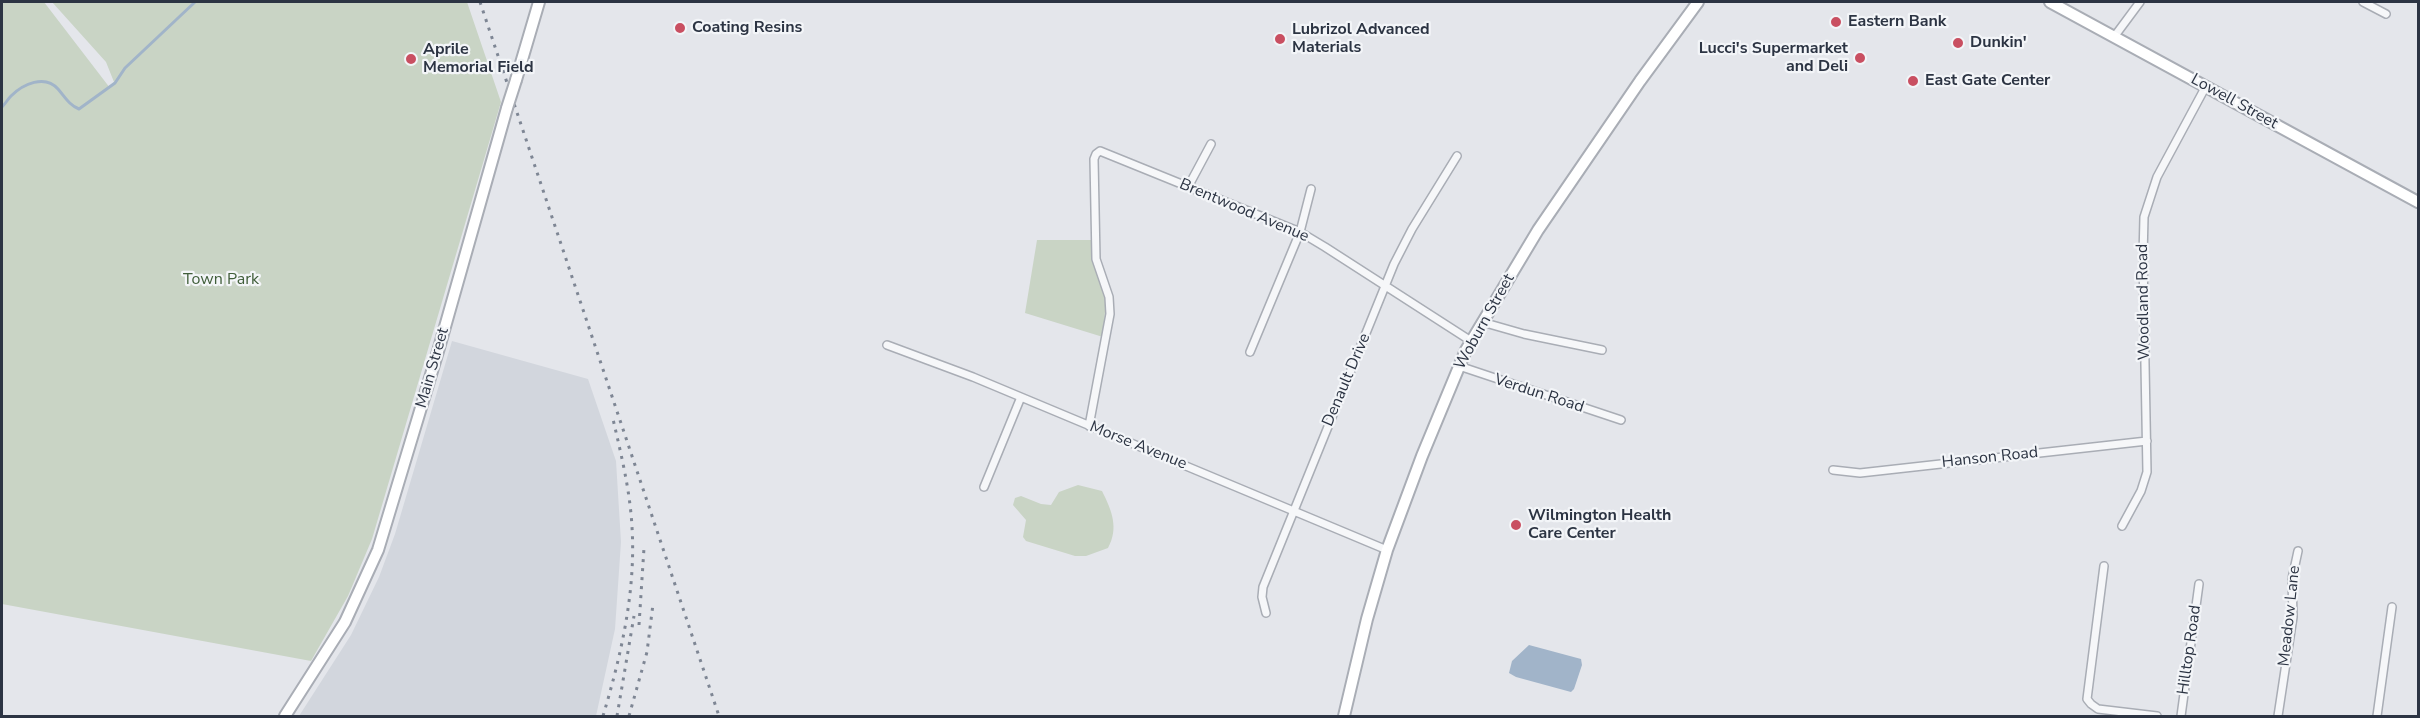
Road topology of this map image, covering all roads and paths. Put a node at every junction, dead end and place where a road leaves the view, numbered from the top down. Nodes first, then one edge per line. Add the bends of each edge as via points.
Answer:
1 (539, 2) edge
2 (1698, 2) edge
3 (2050, 2) edge
4 (2140, 2) edge
5 (2363, 2) edge
6 (2386, 14) dead end
7 (2114, 37) junction
8 (2206, 86) junction
9 (1211, 144) dead end
10 (1457, 156) dead end
11 (1188, 187) junction
12 (1311, 189) dead end
13 (2418, 202) edge
14 (1300, 232) junction
15 (1385, 286) junction
16 (1482, 322) junction
17 (1471, 341) junction
18 (887, 345) dead end
19 (1602, 350) dead end
20 (1250, 352) dead end
21 (1459, 366) junction
22 (1021, 397) junction
23 (1621, 420) dead end
24 (1089, 426) junction
25 (2147, 441) junction
26 (1833, 470) dead end
27 (984, 487) dead end
28 (1294, 511) junction
29 (2122, 526) dead end
30 (1388, 550) junction
31 (2298, 551) dead end
32 (2104, 566) dead end
33 (2199, 584) dead end
34 (2392, 608) dead end
35 (1266, 613) dead end
36 (285, 717) edge
37 (1344, 717) edge
38 (2157, 717) edge
39 (2181, 717) edge
40 (2278, 717) edge
41 (2377, 717) edge

1 - 36 main road, Main Street, bridge via 378,550 352,610
2 - 16 main road, Woburn Street via 1538,230
3 - 7 main road, Lowell Street
4 - 7 street
5 - 6 street
7 - 8 main road, Lowell Street
8 - 13 main road, Lowell Street
8 - 25 street, Woodland Road via 2157,177 2144,217
9 - 11 street
10 - 15 street, Denault Drive via 1408,234
11 - 14 street, Brentwood Avenue
11 - 24 street, Brentwood Avenue via 1101,151 1096,154 1096,259 1109,297 1110,314
12 - 14 street
14 - 15 street, Brentwood Avenue
14 - 20 street
15 - 17 street, Brentwood Avenue
15 - 28 street, Denault Drive
16 - 17 main road, Woburn Street
16 - 19 street
17 - 21 main road, Woburn Street
18 - 22 street, Morse Avenue
21 - 23 street, Verdun Road
21 - 30 main road, Woburn Street
22 - 24 street, Morse Avenue
22 - 27 street
24 - 28 street, Morse Avenue
25 - 26 street, Hanson Road via 1860,473
25 - 29 street, Woodland Road via 2146,478
28 - 30 street, Morse Avenue
28 - 35 street, Denault Drive via 1263,589
30 - 37 main road, Woburn Street
31 - 40 street, Meadow Lane
32 - 38 street via 2087,699 2101,709
33 - 39 street, Hilltop Road
34 - 41 street

